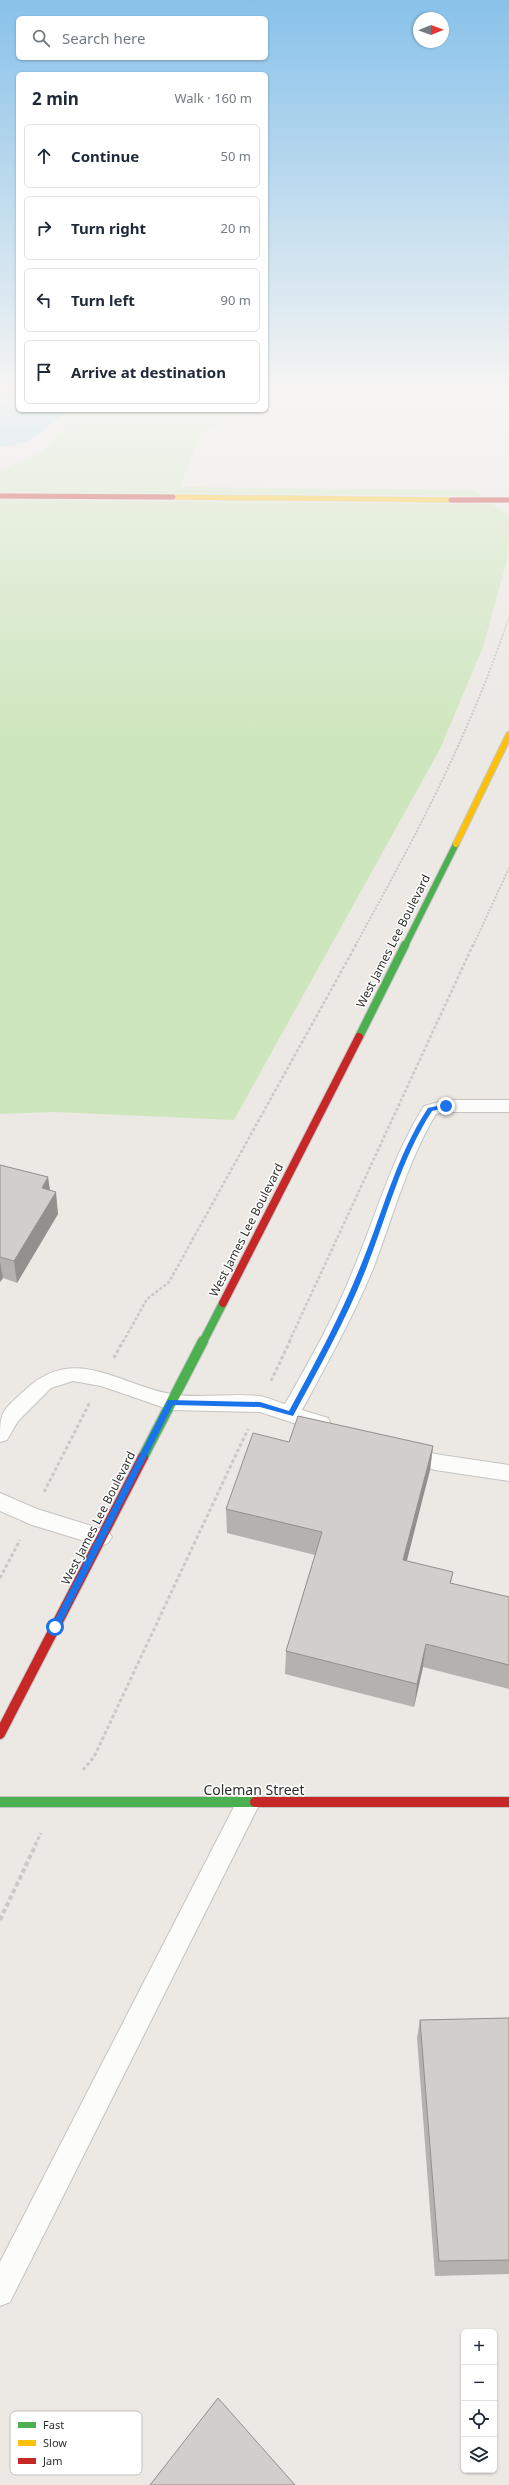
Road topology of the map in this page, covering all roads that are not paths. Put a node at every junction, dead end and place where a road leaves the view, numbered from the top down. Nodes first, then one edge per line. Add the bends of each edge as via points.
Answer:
1 (509, 735) edge
2 (509, 1106) edge
3 (171, 1402) junction
4 (290, 1414) junction
5 (342, 1431) edge
6 (0, 1434) edge
7 (392, 1447) edge
8 (509, 1473) edge
9 (0, 1502) edge
10 (101, 1537) junction
11 (0, 1734) edge
12 (0, 1802) edge
13 (509, 1802) edge
14 (248, 1803) junction
15 (0, 2292) edge

1 - 3 main road, West James Lee Boulevard via 454,849
2 - 4 lane via 446,1106 430,1110 403,1160 363,1270 333,1335
3 - 4 lane via 260,1404
3 - 6 lane via 102,1379 73,1374 44,1383 11,1415
3 - 10 main road, West James Lee Boulevard
4 - 5 lane
7 - 8 lane via 434,1462
9 - 10 lane via 32,1516
10 - 11 main road, West James Lee Boulevard
12 - 14 main road, Coleman Street
13 - 14 main road, Coleman Street
14 - 15 lane

